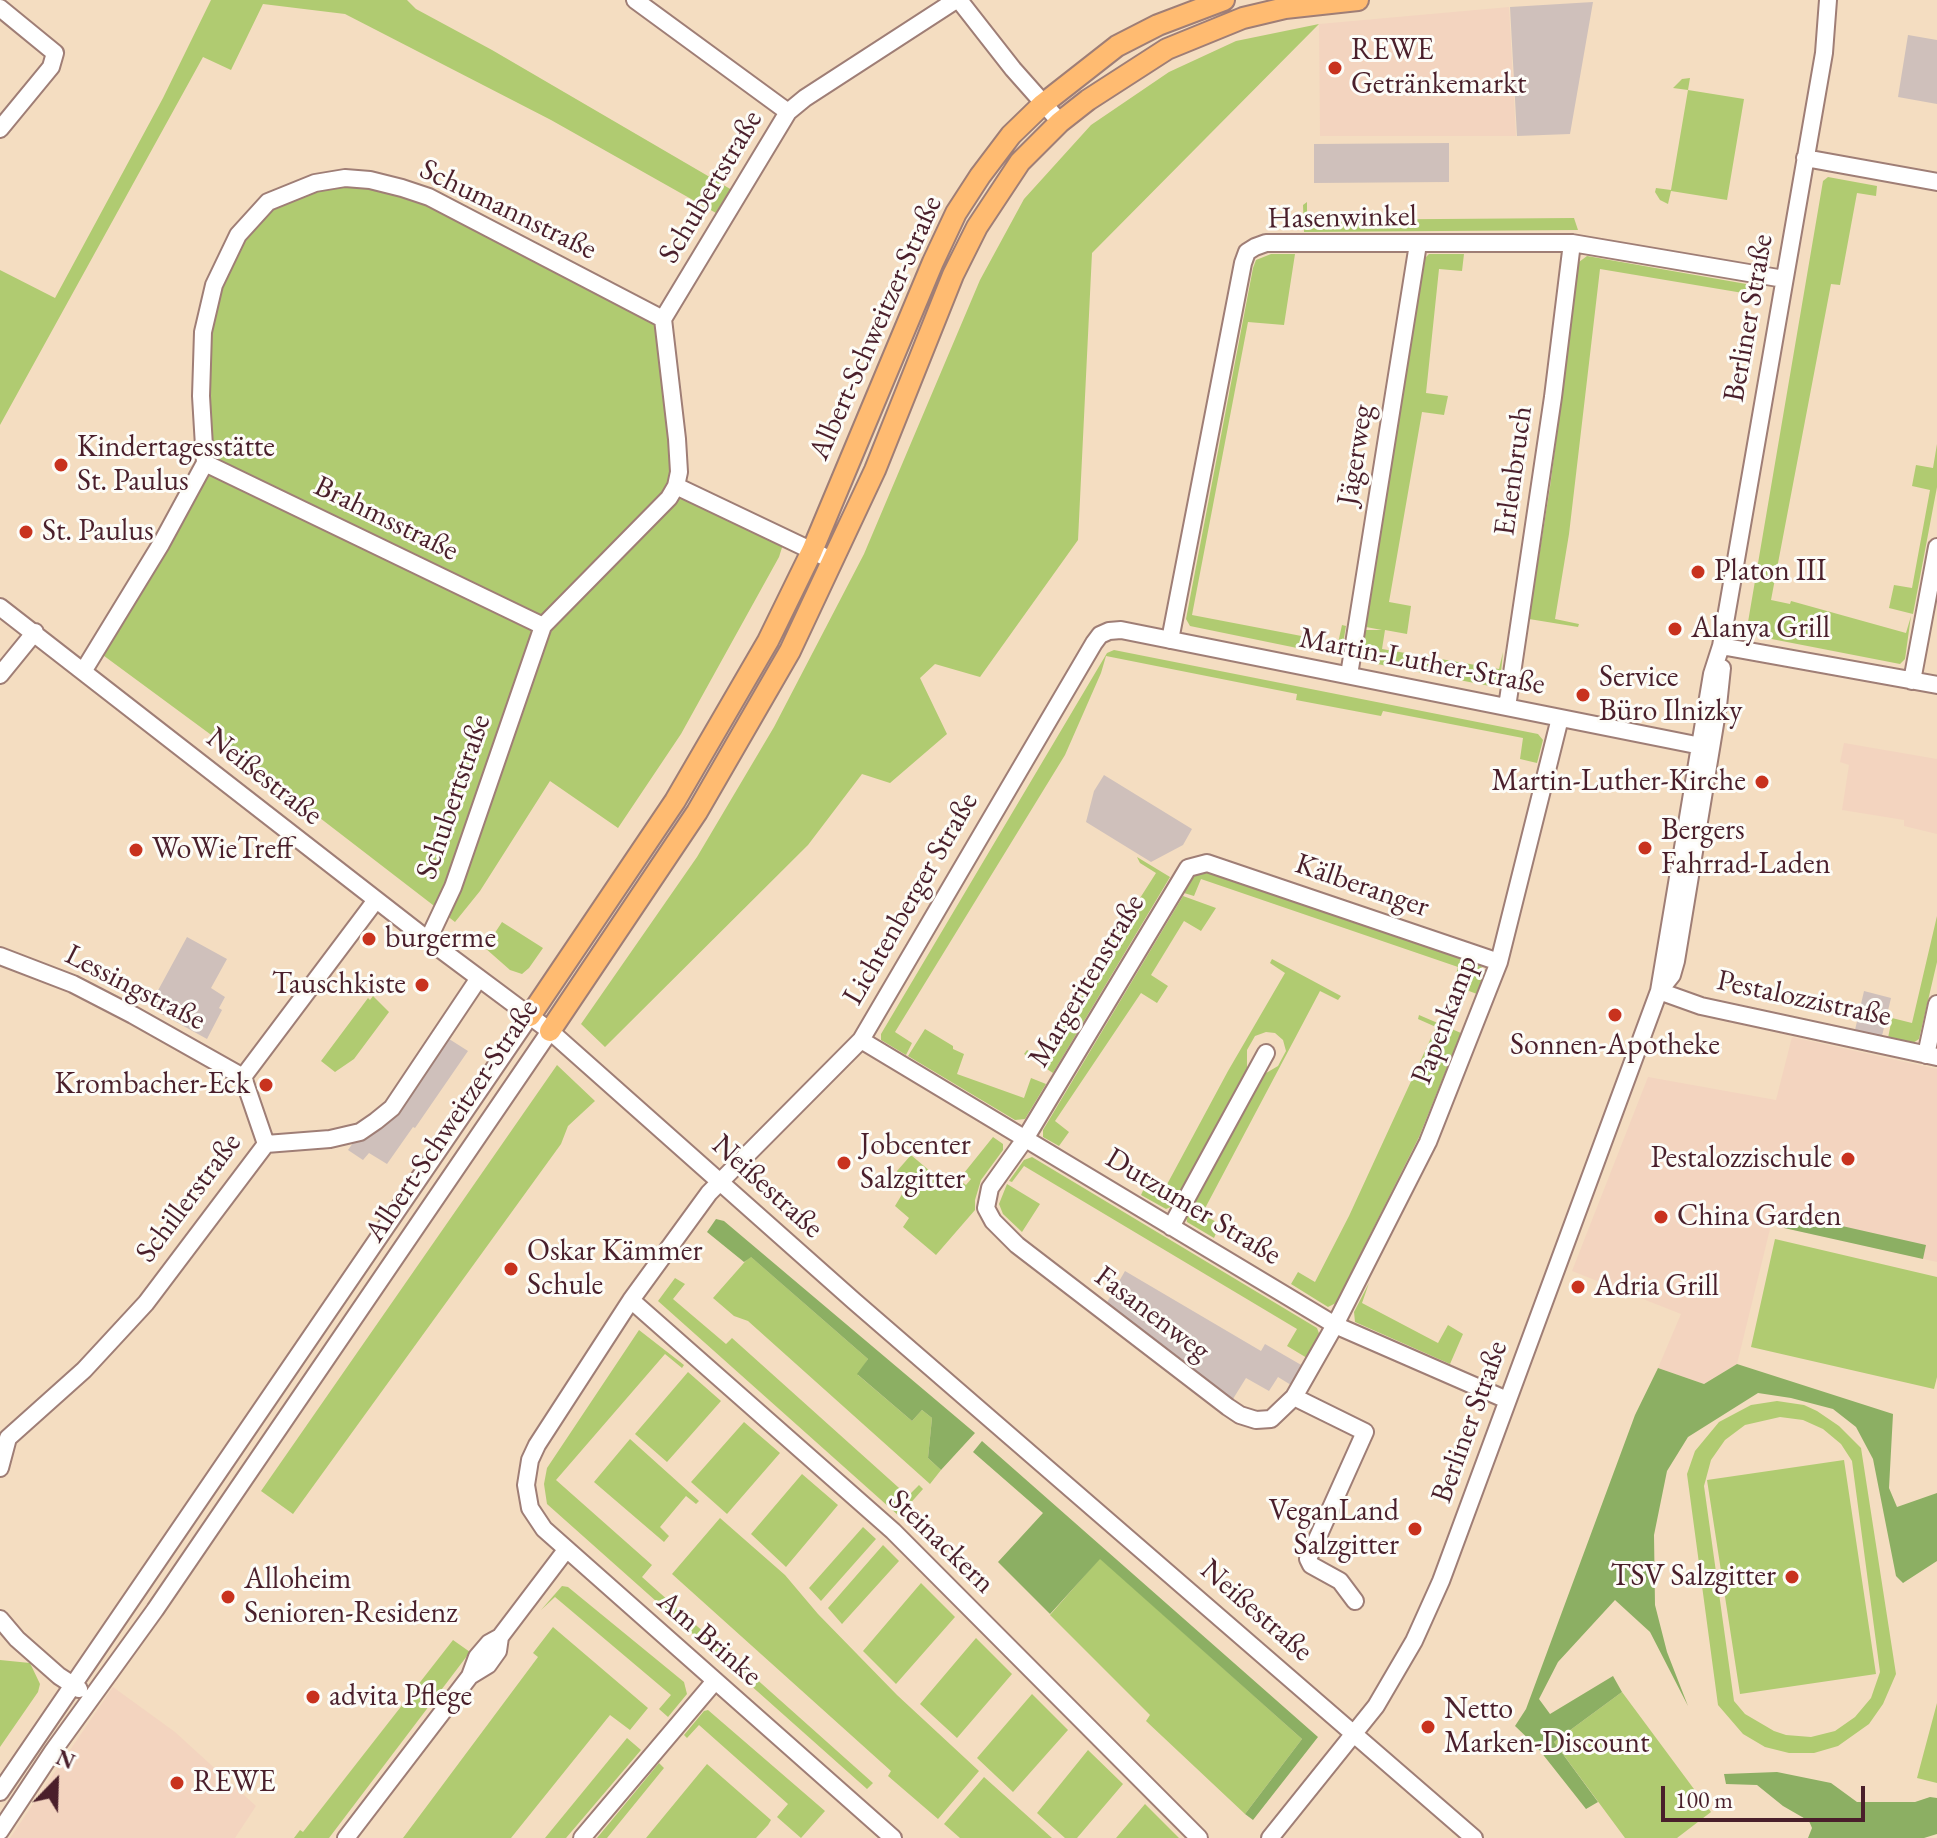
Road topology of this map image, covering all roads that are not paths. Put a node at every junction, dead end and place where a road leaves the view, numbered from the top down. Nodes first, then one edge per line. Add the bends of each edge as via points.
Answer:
1 (635, 0) edge
2 (958, 0) edge
3 (1224, 0) edge
4 (1358, 0) edge
5 (1828, 0) edge
6 (0, 8) edge
7 (1043, 104) junction
8 (788, 112) junction
9 (1060, 122) junction
10 (0, 129) edge
11 (1805, 158) junction
12 (1937, 182) edge
13 (1572, 243) junction
14 (1418, 244) junction
15 (1784, 279) junction
16 (663, 319) junction
17 (205, 463) junction
18 (676, 486) junction
19 (1937, 547) edge
20 (812, 551) junction
21 (834, 562) junction
22 (0, 607) edge
23 (543, 626) junction
24 (1121, 630) joint
25 (35, 632) junction
26 (1170, 640) junction
27 (1721, 646) junction
28 (84, 670) junction
29 (0, 675) edge
30 (1349, 675) junction
31 (1912, 681) junction
32 (1937, 685) edge
33 (1507, 707) junction
34 (1560, 718) junction
35 (1705, 746) junction
36 (1207, 863) joint
37 (376, 900) junction
38 (428, 940) junction
39 (0, 956) edge
40 (1499, 962) junction
41 (479, 978) junction
42 (1659, 991) junction
43 (1937, 1004) edge
44 (530, 1016) junction
45 (550, 1031) junction
46 (861, 1040) junction
47 (1266, 1053) dead end
48 (1931, 1056) edge
49 (243, 1077) junction
50 (1025, 1139) junction
51 (266, 1144) junction
52 (720, 1181) junction
53 (1171, 1227) junction
54 (631, 1300) junction
55 (1335, 1325) junction
56 (1294, 1397) junction
57 (1507, 1400) junction
58 (4, 1435) edge
59 (530, 1460) joint
60 (0, 1468) edge
61 (566, 1550) junction
62 (1355, 1601) dead end
63 (0, 1619) edge
64 (715, 1681) junction
65 (73, 1685) junction
66 (93, 1699) junction
67 (1354, 1733) junction
68 (0, 1792) edge
69 (0, 1831) edge
70 (346, 1838) edge
71 (582, 1838) edge
72 (893, 1838) edge
73 (1199, 1838) edge
74 (1270, 1838) edge
75 (1474, 1838) edge

1 - 8 street
2 - 7 street
2 - 8 street, Schubertstraße
3 - 7 main road, Albert-Schweitzer-Straße via 1117,46
4 - 9 main road, Albert-Schweitzer-Straße via 1285,8 1211,29 1131,70
5 - 11 street, Berliner Straße
6 - 10 street via 55,53 51,67
7 - 9 street
7 - 20 main road, Albert-Schweitzer-Straße via 1011,135 956,213
8 - 16 street, Schubertstraße
9 - 21 main road, Albert-Schweitzer-Straße via 1024,157 977,227
11 - 12 street
11 - 15 street, Berliner Straße
13 - 14 street, Hasenwinkel
13 - 15 street, Hasenwinkel
13 - 33 street, Erlenbruch
14 - 26 street, Hasenwinkel via 1266,243 1247,252
14 - 30 street, Jägerweg
15 - 27 street, Berliner Straße
16 - 17 street, Schumannstraße via 429,197 370,180 307,185 268,202 238,235 214,285 203,332
16 - 18 street via 677,439
17 - 23 street, Brahmsstraße
17 - 28 street
18 - 20 street
18 - 23 street, Schubertstraße
19 - 31 street
20 - 21 street
20 - 44 main road, Albert-Schweitzer-Straße via 768,641 675,801
21 - 45 main road, Albert-Schweitzer-Straße via 790,651 697,812
22 - 25 street, Neißestraße
23 - 38 street, Schubertstraße via 453,887
24 - 26 street, Martin-Luther-Straße
24 - 46 street, Lichtenberger Straße via 1100,635 1094,643
25 - 28 street, Neißestraße
25 - 29 street
26 - 30 street, Martin-Luther-Straße
27 - 31 street
27 - 35 street, Berliner Straße via 1712,674
28 - 37 street, Neißestraße
30 - 33 street, Martin-Luther-Straße
31 - 32 street
33 - 34 street, Martin-Luther-Straße
34 - 35 street, Martin-Luther-Straße
34 - 40 street, Papenkamp
35 - 42 street, Berliner Straße via 1676,961
36 - 40 street, Kälberanger
36 - 50 street, Margeritenstraße via 1188,868
37 - 38 street, Neißestraße
37 - 49 street
38 - 41 street, Neißestraße
39 - 49 street, Lessingstraße via 73,984
40 - 55 street, Papenkamp via 1428,1142
41 - 44 street, Neißestraße
41 - 51 street via 392,1108 376,1121 360,1132 330,1139
42 - 48 street, Pestalozzistraße via 1701,1006
42 - 57 street, Berliner Straße
43 - 48 street
44 - 45 street, Neißestraße
44 - 65 street, Albert-Schweitzer-Straße
45 - 52 street, Neißestraße
45 - 66 street, Albert-Schweitzer-Straße
46 - 50 street, Dutzumer Straße
46 - 52 street, Lichtenberger Straße
47 - 53 street
49 - 51 street, Schillerstraße
50 - 53 street, Dutzumer Straße
50 - 56 street, Fasanenweg via 990,1188 986,1208 1017,1245 1240,1415 1271,1419
51 - 58 street, Schillerstraße via 146,1303 84,1370
52 - 54 street, Lichtenberger Straße
52 - 67 street, Neißestraße
53 - 55 street, Dutzumer Straße
54 - 59 street, Lichtenberger Straße
54 - 73 street, Steinackern via 893,1531
55 - 56 street, Fasanenweg
55 - 57 street, Dutzumer Straße
56 - 62 street via 1365,1432 1308,1559 1340,1581
57 - 67 street, Berliner Straße via 1414,1641
58 - 60 street, Schillerstraße
59 - 61 street, Am Brinke via 530,1508
61 - 64 street, Am Brinke
61 - 70 street via 500,1637 488,1665 470,1676
63 - 65 street
64 - 71 street
64 - 72 street, Am Brinke
65 - 66 street
65 - 68 street, Albert-Schweitzer-Straße
66 - 69 street, Albert-Schweitzer-Straße
67 - 74 street, Berliner Straße
67 - 75 street, Neißestraße

